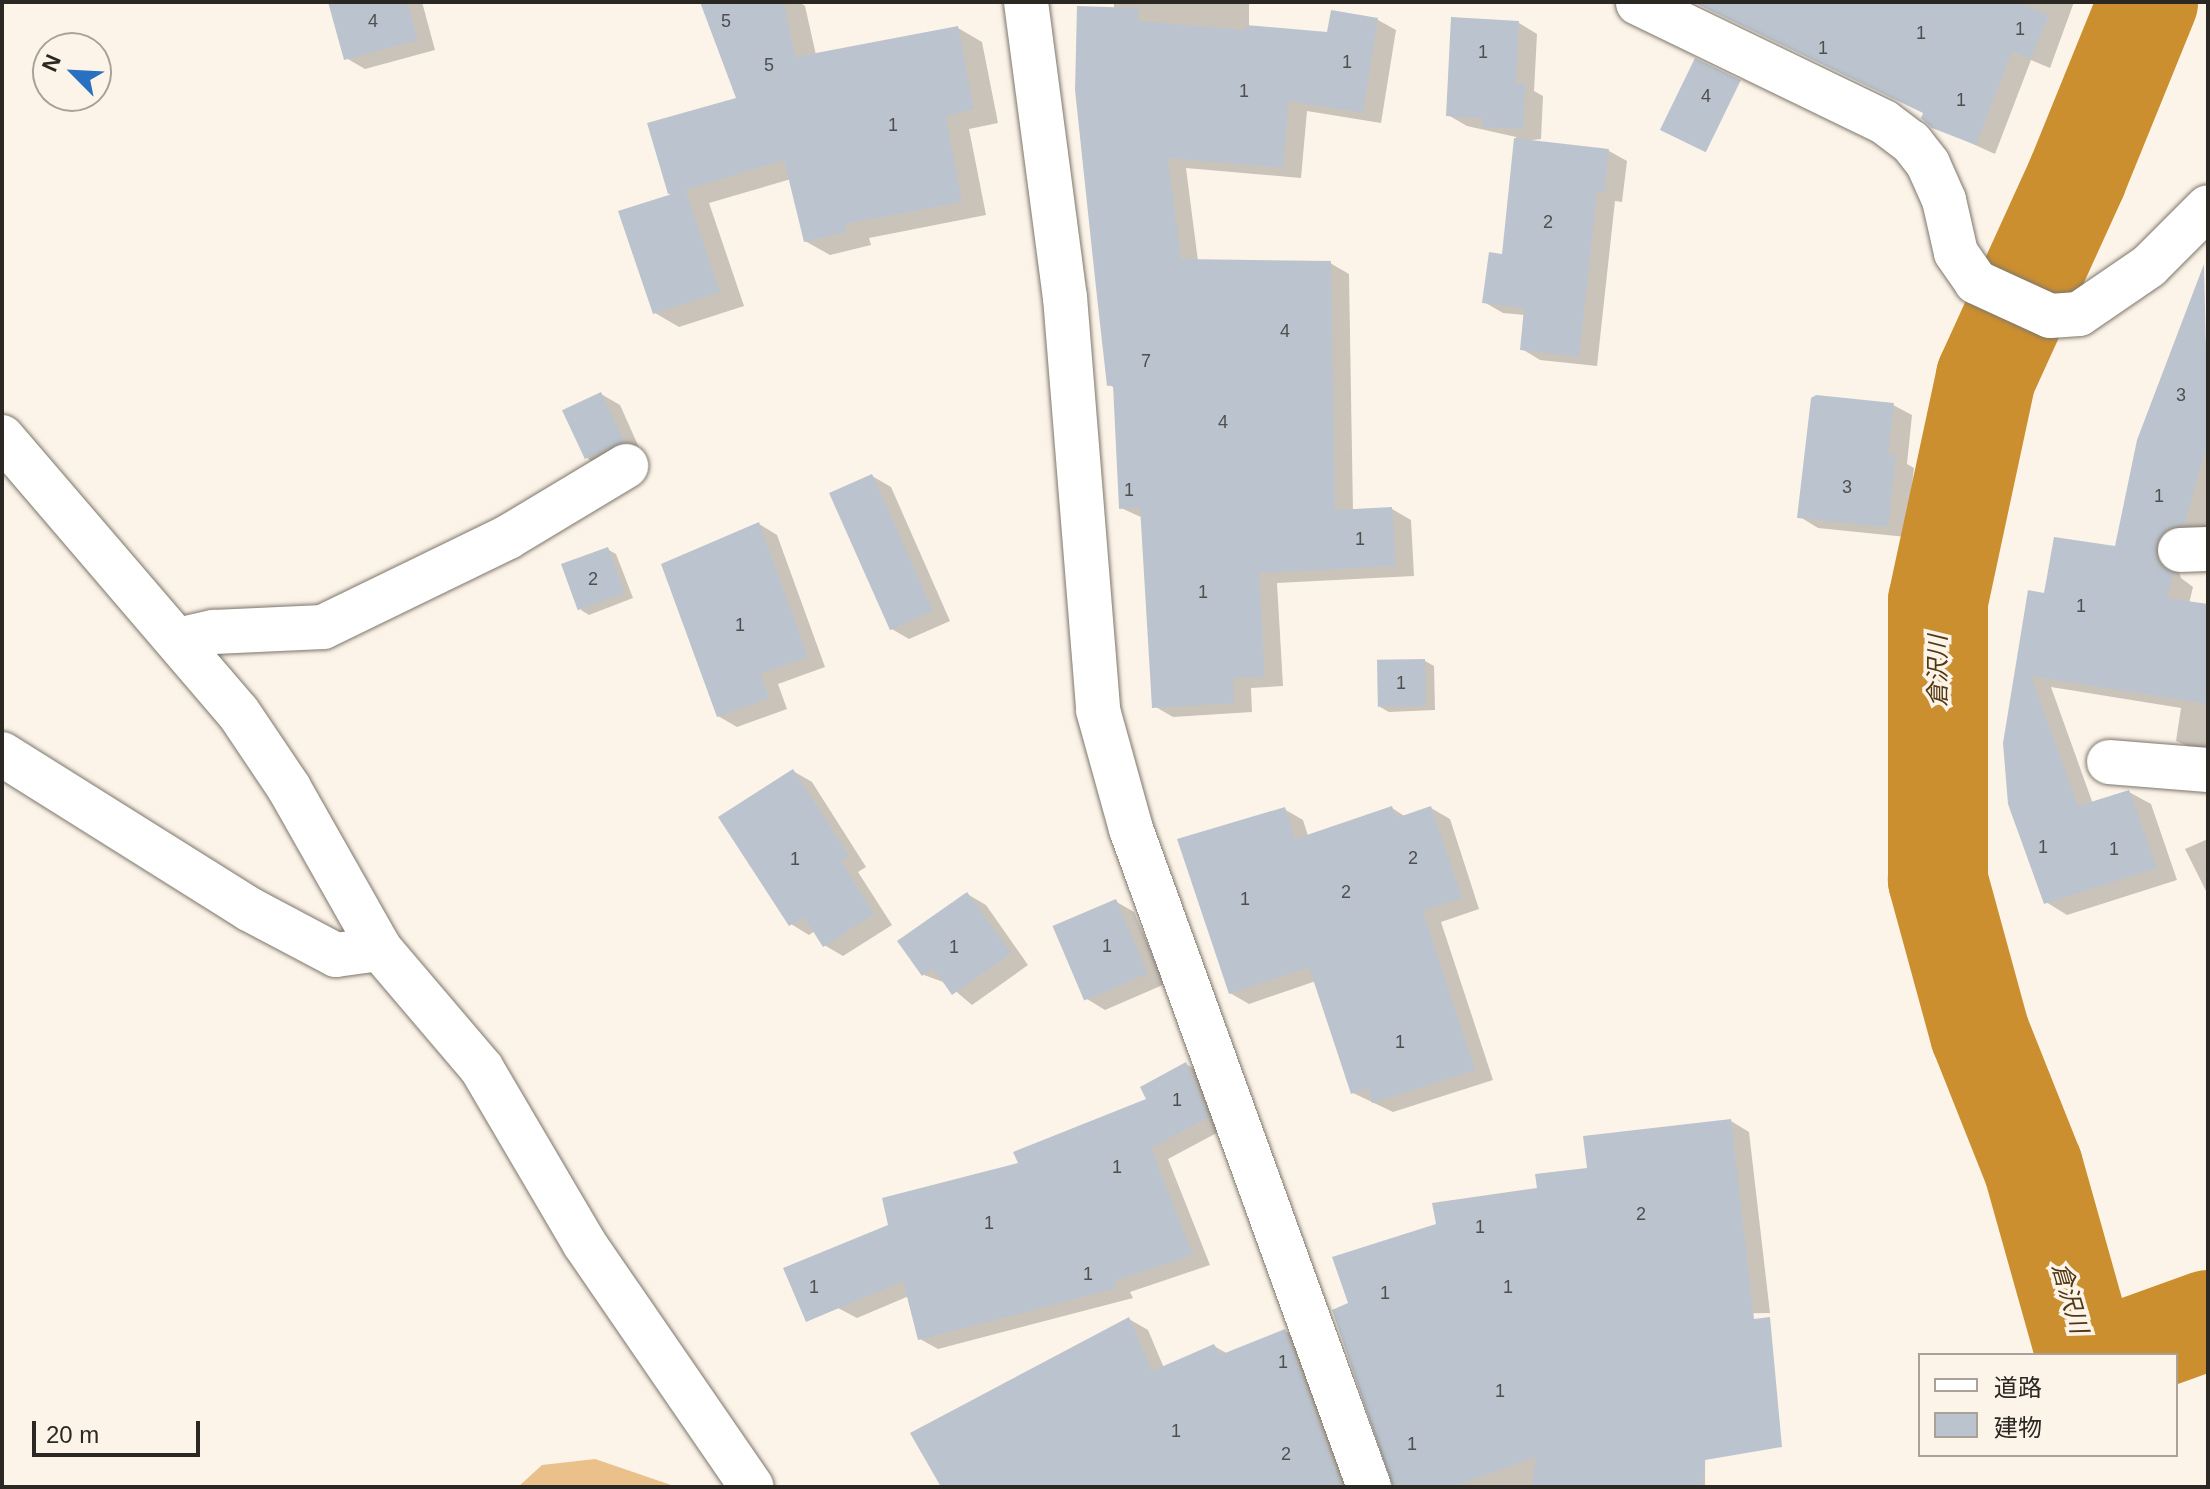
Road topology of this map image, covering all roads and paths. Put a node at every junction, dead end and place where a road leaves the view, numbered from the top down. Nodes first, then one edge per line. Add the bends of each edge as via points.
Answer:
1 (1026, 2) edge
2 (1635, 2) edge
3 (2208, 207) edge
4 (2, 437) edge
5 (626, 466) dead end
6 (178, 640) junction
7 (2, 754) edge
8 (2109, 762) dead end
9 (2208, 770) edge
10 (380, 949) junction
11 (752, 1487) edge
12 (1369, 1487) edge

1 - 12 street via 1065,297 1098,710 1131,829
2 - 3 street via 1884,122 1911,142 1944,200 1956,253 1976,282 2050,316 2079,314 2149,266
4 - 6 street
5 - 6 street via 508,537 323,627 214,632
6 - 10 street via 238,712 289,788
7 - 10 street via 249,909 336,955
8 - 9 street
10 - 11 street via 482,1069 584,1243

